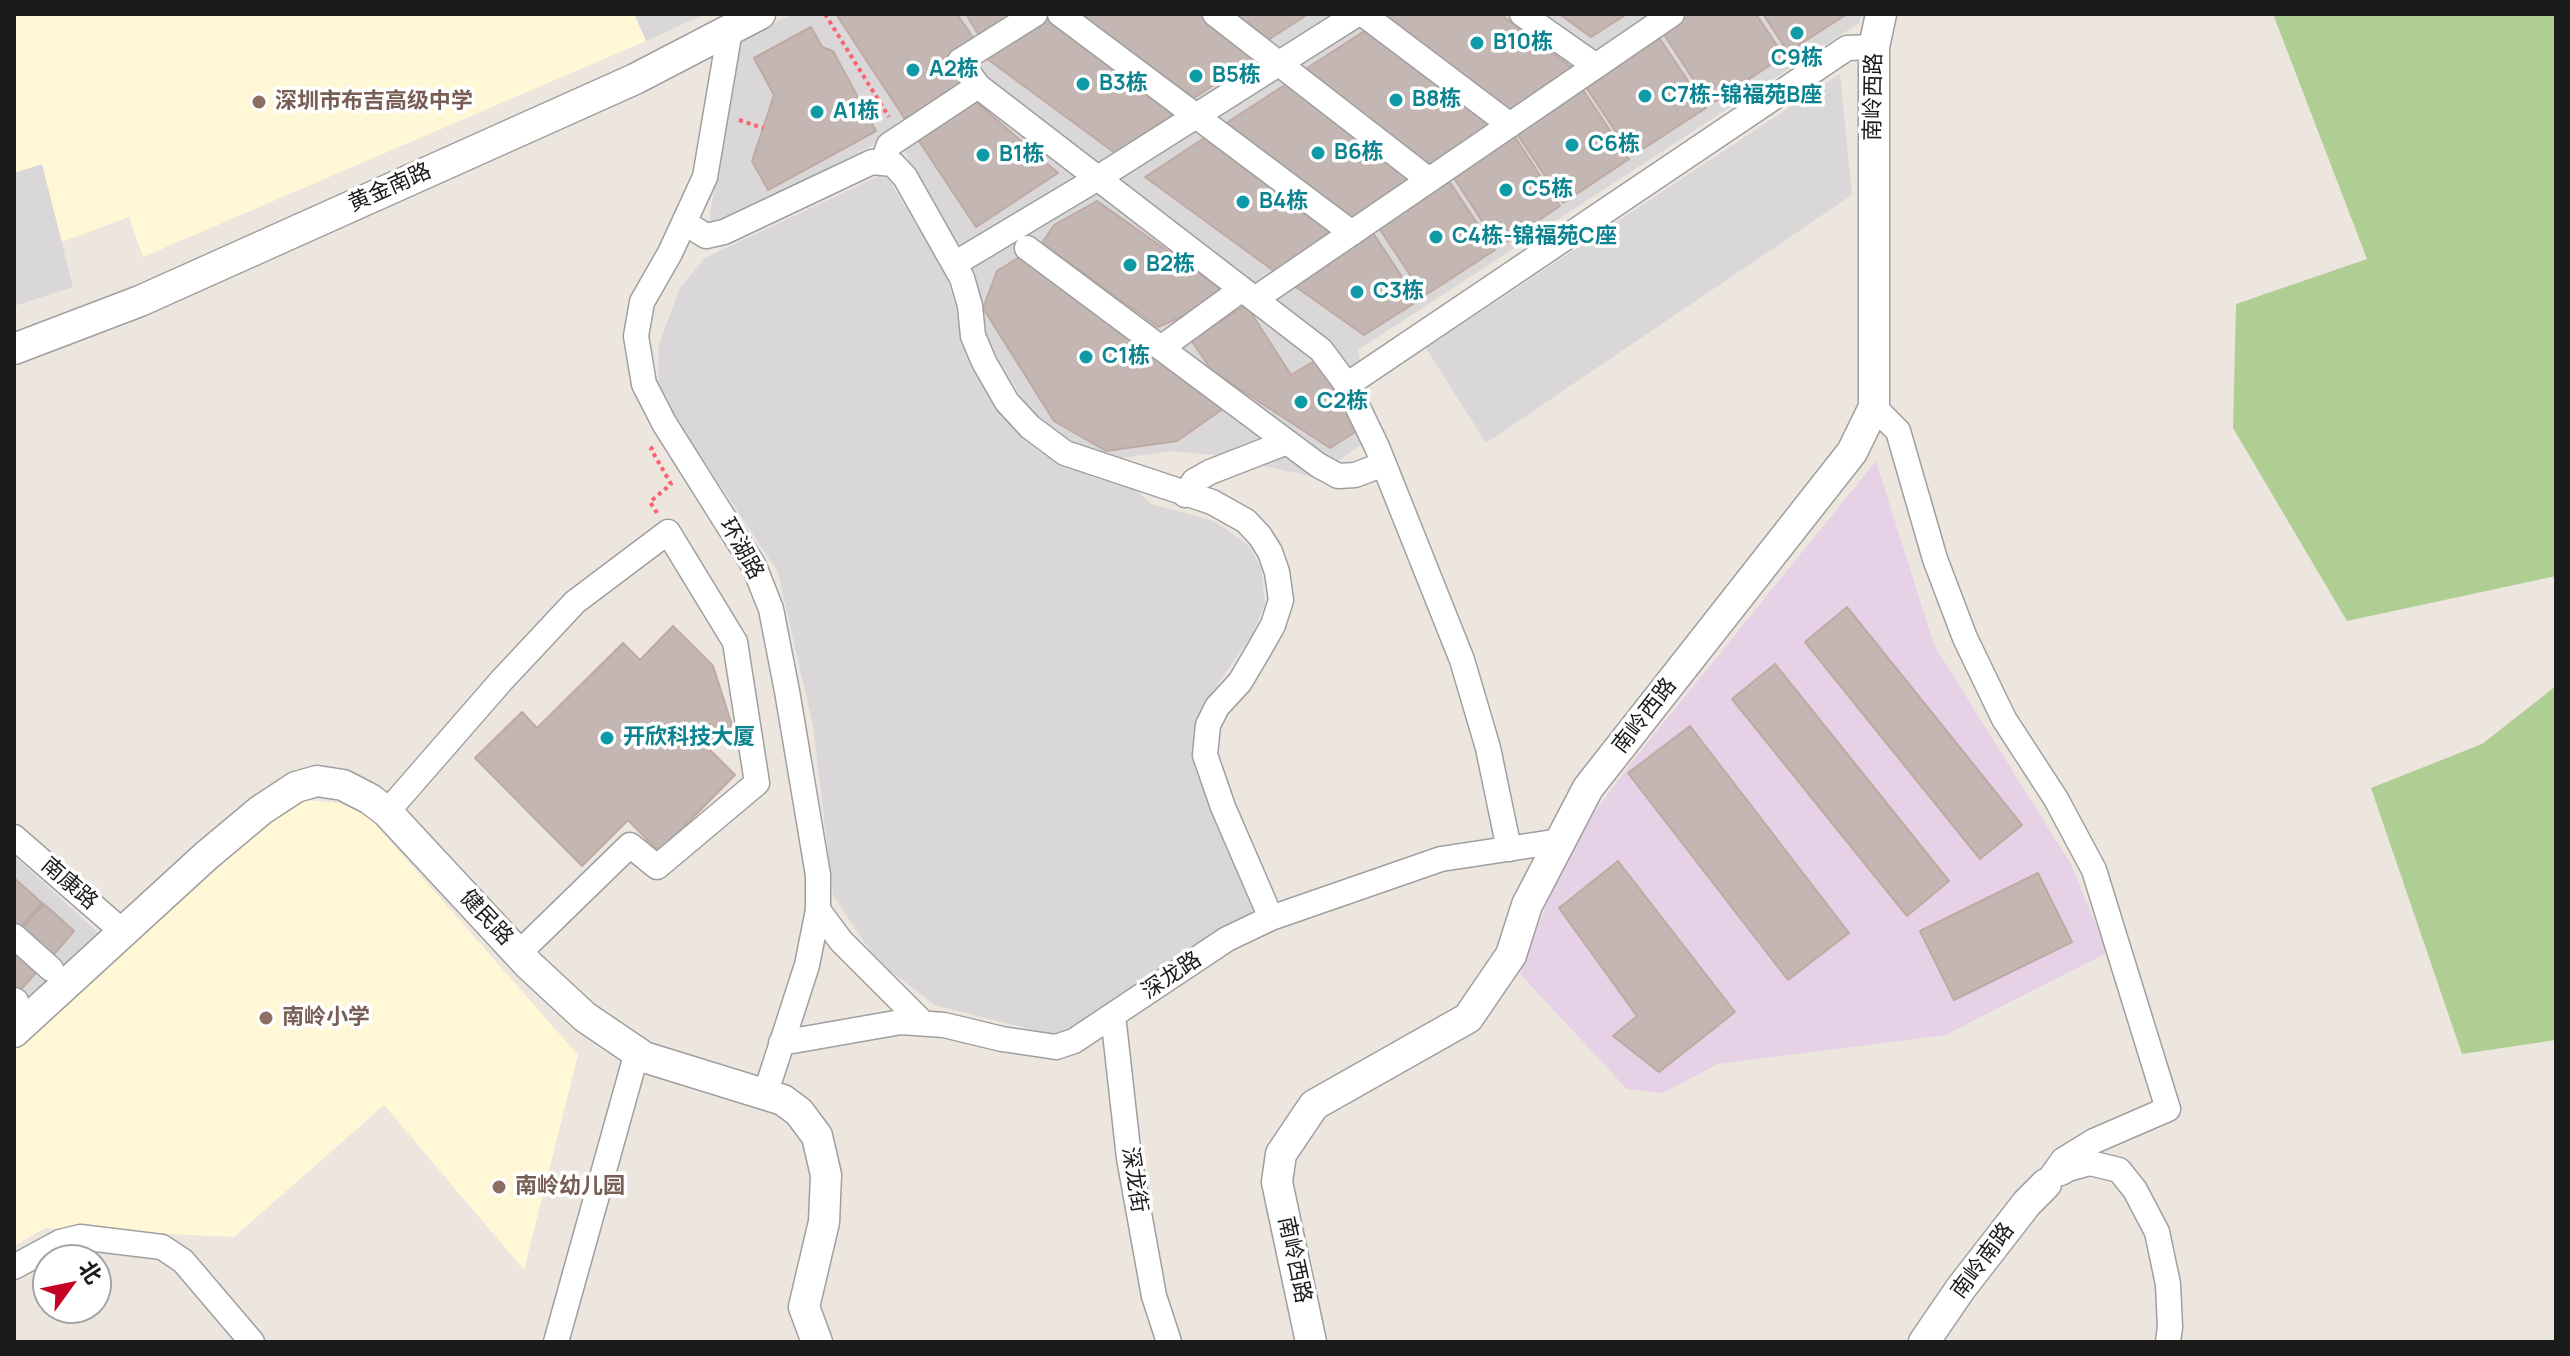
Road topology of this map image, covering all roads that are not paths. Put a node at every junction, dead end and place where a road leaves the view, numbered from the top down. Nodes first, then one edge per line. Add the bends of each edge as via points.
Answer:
1 (760, 14) edge
2 (1035, 14) edge
3 (1060, 14) edge
4 (1215, 14) edge
5 (1360, 14) edge
6 (1522, 14) edge
7 (1672, 14) edge
8 (1881, 14) edge
9 (730, 30) junction
10 (1874, 47) junction
11 (1279, 63) junction
12 (1596, 66) junction
13 (978, 86) junction
14 (1196, 116) junction
15 (1510, 125) junction
16 (883, 161) junction
17 (1098, 178) junction
18 (1429, 180) junction
19 (685, 223) junction
20 (1352, 233) junction
21 (1027, 248) dead end
22 (956, 263) junction
23 (1248, 294) junction
24 (1161, 348) junction
25 (14, 349) edge
26 (1347, 385) junction
27 (1874, 407) junction
28 (1287, 442) junction
29 (1384, 464) junction
30 (1185, 495) junction
31 (387, 812) junction
32 (14, 837) edge
33 (1560, 841) junction
34 (1509, 849) junction
35 (818, 910) junction
36 (1271, 918) junction
37 (123, 932) junction
38 (14, 936) edge
39 (519, 953) junction
40 (51, 969) dead end
41 (1113, 1015) junction
42 (923, 1023) junction
43 (14, 1032) edge
44 (781, 1043) junction
45 (637, 1052) junction
46 (765, 1095) junction
47 (2046, 1184) junction
48 (14, 1267) edge
49 (252, 1342) edge
50 (556, 1342) edge
51 (817, 1342) edge
52 (1169, 1342) edge
53 (1311, 1342) edge
54 (1924, 1342) edge
55 (2168, 1342) edge

1 - 9 street, 黄金南路
2 - 13 street via 960,61
3 - 14 street
4 - 11 street
5 - 11 street
5 - 15 street
6 - 12 street
7 - 12 street
8 - 10 street, 南岭西路
9 - 19 street, 环湖路 via 705,177
9 - 25 street, 黄金南路 via 635,79 169,288
10 - 26 street via 1847,48
10 - 27 street, 南岭西路
11 - 14 street
11 - 18 street
12 - 15 street
13 - 16 street via 889,145
13 - 17 street
14 - 17 street
14 - 20 street
15 - 18 street
16 - 19 street via 724,232 706,236
16 - 22 street via 900,170
17 - 22 street
17 - 23 street
18 - 20 street
19 - 35 street, 环湖路 via 642,302 636,336 644,384 754,566 771,609 818,875
20 - 23 street
21 - 24 street
22 - 30 street via 984,362 1007,402 1030,427 1065,453
23 - 24 street
23 - 26 street via 1321,350
24 - 28 street
26 - 29 street
27 - 33 street, 南岭西路 via 1852,452 1588,788
27 - 47 street via 1898,431 1935,559 1965,638 2004,719 2094,870 2168,1109 2063,1160
28 - 29 street via 1338,476
28 - 30 street via 1210,472 1194,481
29 - 34 street via 1462,660
30 - 36 street via 1212,502 1246,521 1270,552 1277,572 1281,600 1273,625 1240,682 1217,707 1208,725 1205,755
31 - 37 street, 健民路 via 343,785 317,781 296,787 206,856
31 - 39 street, 健民路
31 - 39 street via 575,602 668,532 735,642 757,783 657,867 630,845
32 - 37 street, 南康路
33 - 34 street, 深龙路
33 - 53 street, 南岭西路 via 1527,905 1511,955 1468,1018 1314,1105 1281,1154 1277,1182
34 - 36 street, 深龙路 via 1441,859
35 - 42 street via 841,941
35 - 44 street, 环湖路 via 807,965
36 - 41 street, 深龙路 via 1227,939
37 - 43 street, 健民路
38 - 40 street
39 - 45 street, 健民路 via 585,1017
41 - 42 street, 深龙路 via 1056,1047
41 - 52 street, 深龙街 via 1132,1174 1154,1296
42 - 44 street, 深龙路 via 901,1022
44 - 46 street, 环湖路
45 - 46 street, 健民路
45 - 50 street
46 - 51 street, 健民路 via 799,1112 817,1136 826,1175 824,1222 804,1307
47 - 54 street, 南岭南路
47 - 55 street via 2068,1169 2090,1163 2119,1170 2135,1190 2157,1232 2168,1284
48 - 49 street via 80,1237 162,1247 183,1261

